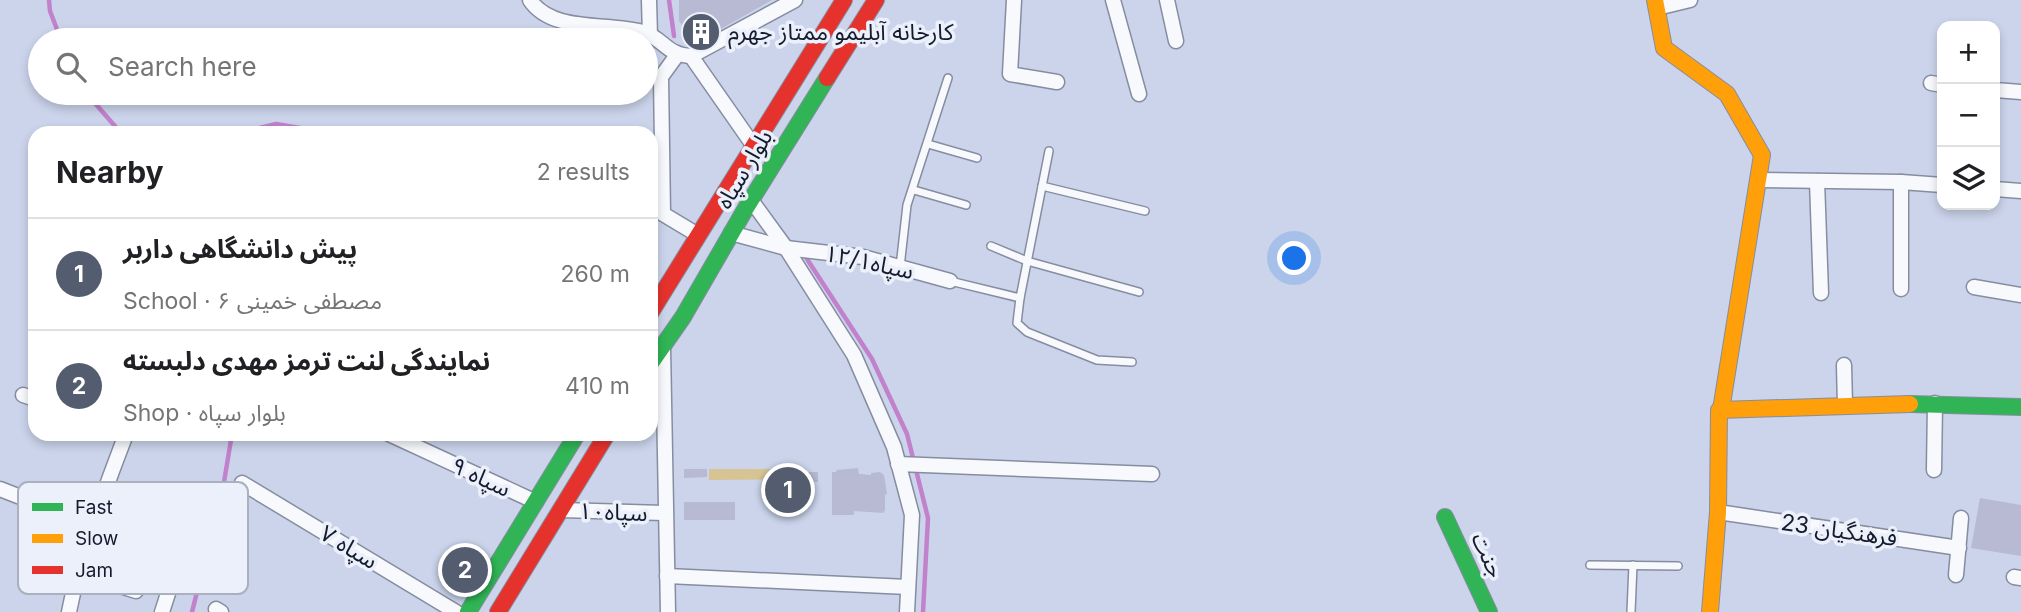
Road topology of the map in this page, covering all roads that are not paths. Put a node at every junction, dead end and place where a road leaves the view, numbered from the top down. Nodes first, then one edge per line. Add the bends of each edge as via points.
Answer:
1 (530, 0) edge
2 (649, 0) edge
3 (795, 0) edge
4 (843, 0) edge
5 (876, 0) edge
6 (1014, 0) edge
7 (1113, 0) edge
8 (1167, 0) edge
9 (1690, 0) edge
10 (1656, 4) edge
11 (622, 28) edge
12 (650, 28) edge
13 (658, 41) edge
14 (1176, 41) dead end
15 (684, 56) junction
16 (948, 78) dead end
17 (1057, 82) dead end
18 (2000, 90) edge
19 (2021, 92) edge
20 (1139, 94) dead end
21 (928, 144) junction
22 (753, 145) junction
23 (1049, 151) dead end
24 (977, 158) dead end
25 (1758, 180) junction
26 (1817, 181) junction
27 (1901, 182) junction
28 (1937, 185) edge
29 (1042, 186) junction
30 (2000, 189) edge
31 (914, 190) junction
32 (2021, 191) edge
33 (751, 200) junction
34 (966, 205) dead end
35 (1145, 211) dead end
36 (731, 233) junction
37 (698, 235) junction
38 (991, 246) dead end
39 (786, 248) junction
40 (1027, 261) junction
41 (900, 267) junction
42 (950, 281) joint
43 (1974, 287) dead end
44 (1901, 289) dead end
45 (1139, 292) dead end
46 (1821, 293) dead end
47 (2021, 295) edge
48 (1020, 298) junction
49 (658, 301) edge
50 (658, 338) edge
51 (1132, 362) dead end
52 (658, 364) edge
53 (1844, 365) dead end
54 (1935, 403) junction
55 (1845, 406) junction
56 (2021, 407) edge
57 (1721, 410) junction
58 (123, 441) edge
59 (404, 441) edge
60 (573, 441) edge
61 (603, 441) edge
62 (898, 464) junction
63 (1934, 470) dead end
64 (1152, 474) dead end
65 (108, 482) edge
66 (248, 487) edge
67 (0, 489) edge
68 (18, 496) edge
69 (536, 502) junction
70 (561, 510) junction
71 (1718, 512) junction
72 (664, 513) junction
73 (1445, 517) dead end
74 (1961, 518) dead end
75 (1959, 548) junction
76 (1590, 565) dead end
77 (1633, 565) junction
78 (1678, 566) dead end
79 (1956, 575) dead end
80 (667, 576) junction
81 (908, 587) junction
82 (73, 594) edge
83 (168, 594) edge
84 (69, 612) edge
85 (162, 612) edge
86 (456, 612) edge
87 (468, 612) edge
88 (498, 612) edge
89 (668, 612) edge
90 (907, 612) edge
91 (1489, 612) edge
92 (1631, 612) edge
93 (1710, 612) edge

1 - 11 street via 537,11 562,22
2 - 12 street
3 - 15 street
4 - 22 main road, بلوار سپاه
5 - 33 main road, بلوار سپاه
6 - 17 street via 1010,74
7 - 20 street
8 - 14 street
9 - 10 street
10 - 25 main road via 1664,48 1727,94 1762,155
13 - 15 street
15 - 22 street
15 - 37 street via 661,77 663,214
16 - 21 lane
18 - 19 street
21 - 24 lane
21 - 31 lane
22 - 37 main road, بلوار سپاه
23 - 29 lane
25 - 26 street
25 - 57 main road
26 - 27 street
26 - 46 street
27 - 28 street
27 - 44 street
29 - 35 lane
29 - 40 lane
30 - 32 street
31 - 34 lane
31 - 41 lane via 907,205
33 - 36 main road, بلوار سپاه
33 - 39 street
36 - 39 street, سپاه۱۲/۱
36 - 50 main road, بلوار سپاه via 683,317
37 - 49 main road, بلوار سپاه
38 - 40 lane
39 - 41 street, سپاه۱۲/۱ via 863,257
39 - 62 street via 854,355
40 - 45 lane
40 - 48 lane
41 - 42 street, سپاه۱۲/۱
42 - 48 lane
43 - 47 street
48 - 51 lane via 1017,323 1027,332 1097,360
52 - 72 street
53 - 55 street
54 - 55 main road
54 - 56 main road
54 - 63 street
55 - 57 main road
57 - 71 main road
58 - 65 street
59 - 69 street, سپاه ۹
60 - 69 main road
61 - 70 main road
62 - 64 street
62 - 81 street via 912,515
66 - 86 street, سپاه ۷
67 - 68 street
69 - 87 main road
70 - 72 street, سپاه۱۰
70 - 88 main road
71 - 75 street, فرهنگیان 23
71 - 93 main road
72 - 80 street
73 - 91 main road, جنت
74 - 75 street
75 - 79 street
76 - 77 lane
77 - 78 lane
77 - 92 lane
80 - 81 street
80 - 89 street
81 - 90 street
82 - 84 street
83 - 85 street

